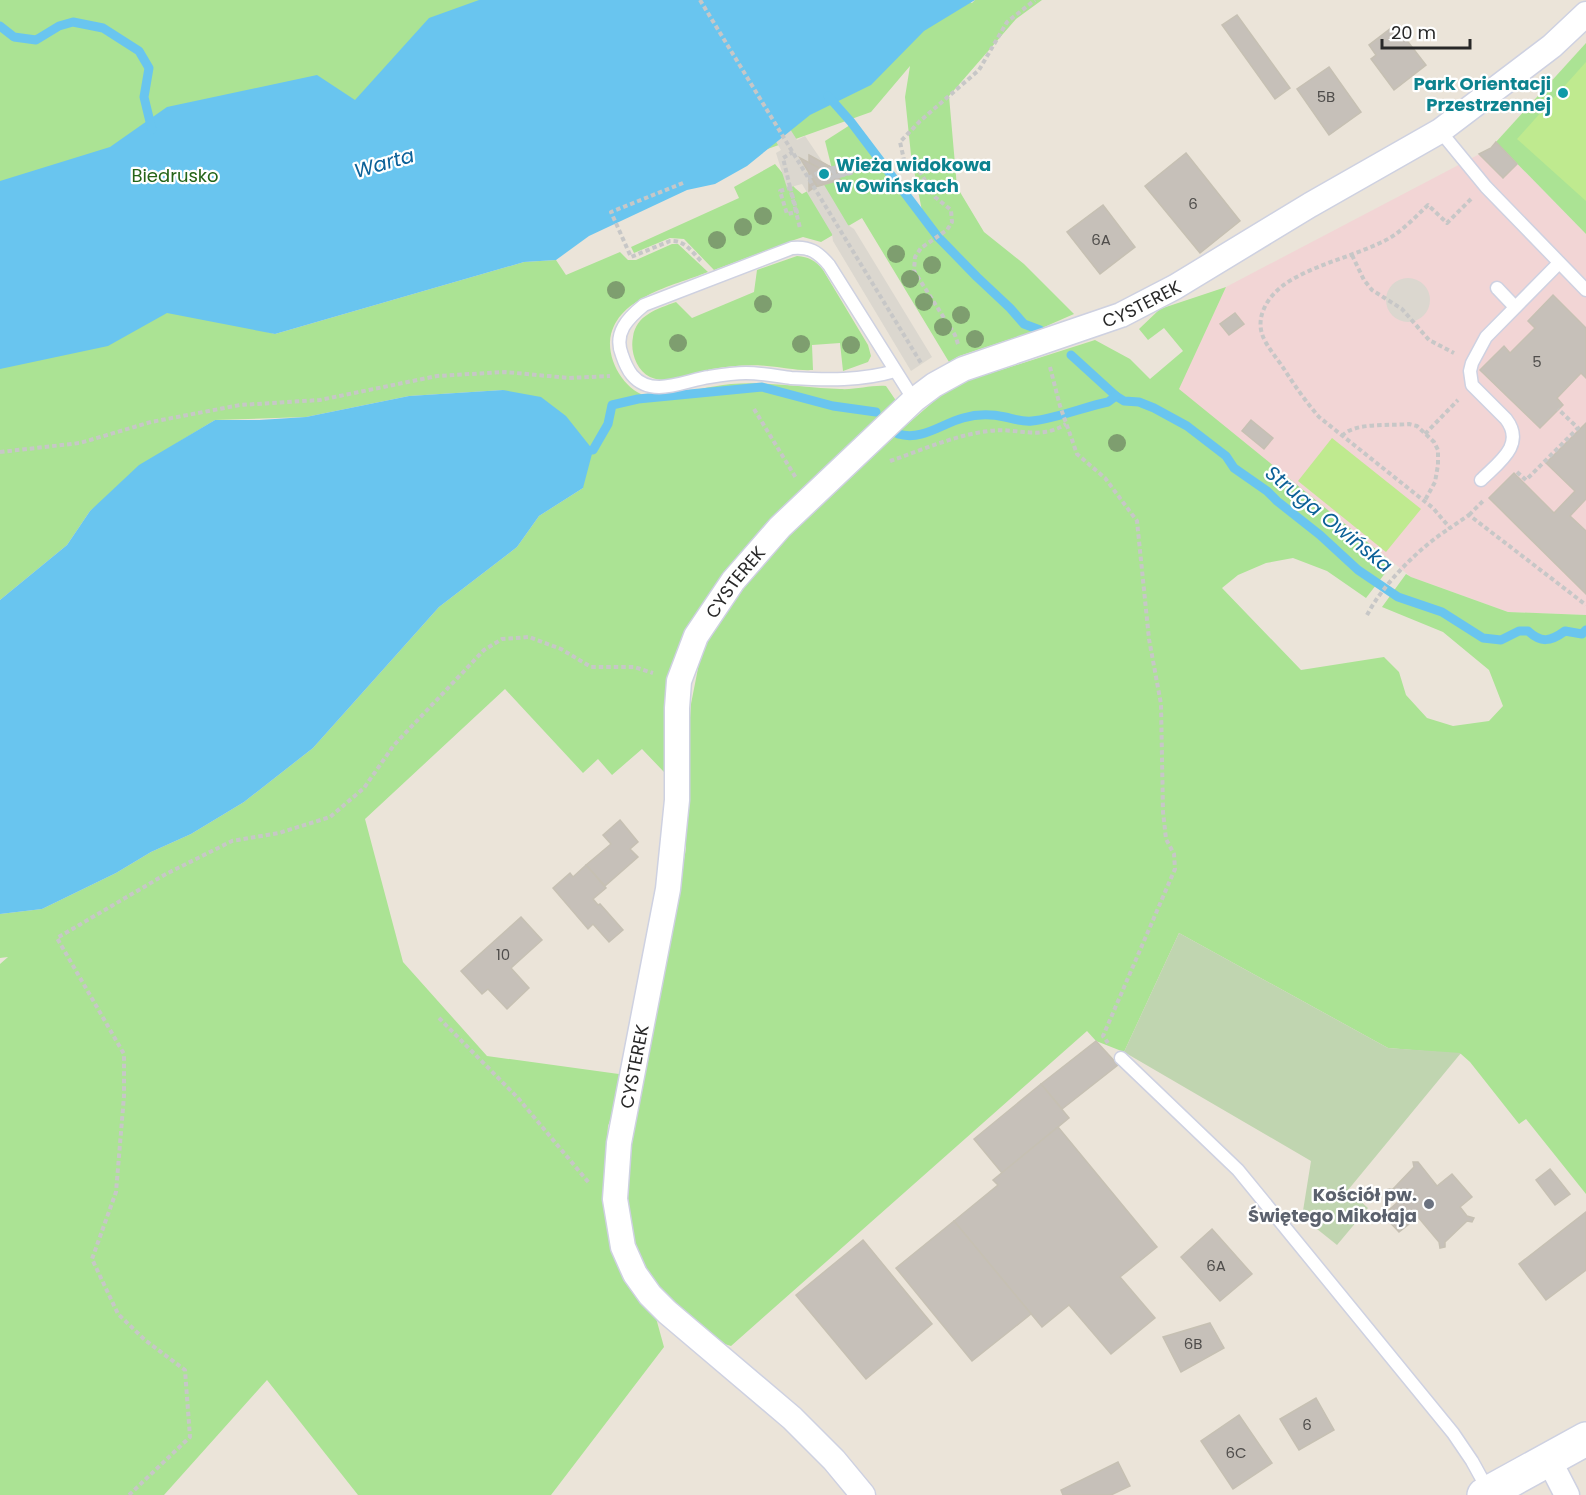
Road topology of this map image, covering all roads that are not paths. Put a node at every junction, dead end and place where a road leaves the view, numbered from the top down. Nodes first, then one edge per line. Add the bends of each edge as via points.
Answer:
1 (1586, 14) edge
2 (1440, 131) junction
3 (1559, 263) junction
4 (1497, 288) dead end
5 (1586, 291) edge
6 (1515, 307) junction
7 (896, 371) junction
8 (914, 400) junction
9 (1481, 480) dead end
10 (1121, 1058) road end
11 (1586, 1438) edge
12 (1549, 1460) junction
13 (1487, 1494) edge
14 (863, 1495) edge
15 (1566, 1495) edge

1 - 2 street, CYSTEREK via 1552,46
2 - 3 lane via 1486,187
2 - 8 street, CYSTEREK via 1121,315 963,369
3 - 5 lane
3 - 6 lane
4 - 6 lane
6 - 9 lane via 1486,337 1470,372 1472,385 1506,419 1514,437 1511,449
7 - 7 lane via 829,265 805,246 644,305 629,317 620,333 621,352 632,376 649,386 677,387 708,377 745,373 841,380
7 - 8 lane
8 - 14 street, CYSTEREK via 780,527 733,581 696,636 679,681 677,800 668,888 619,1143 615,1199 623,1247 650,1295 792,1418
10 - 13 lane via 1238,1170 1458,1439 1481,1475
11 - 12 main road
12 - 13 main road
12 - 15 street

